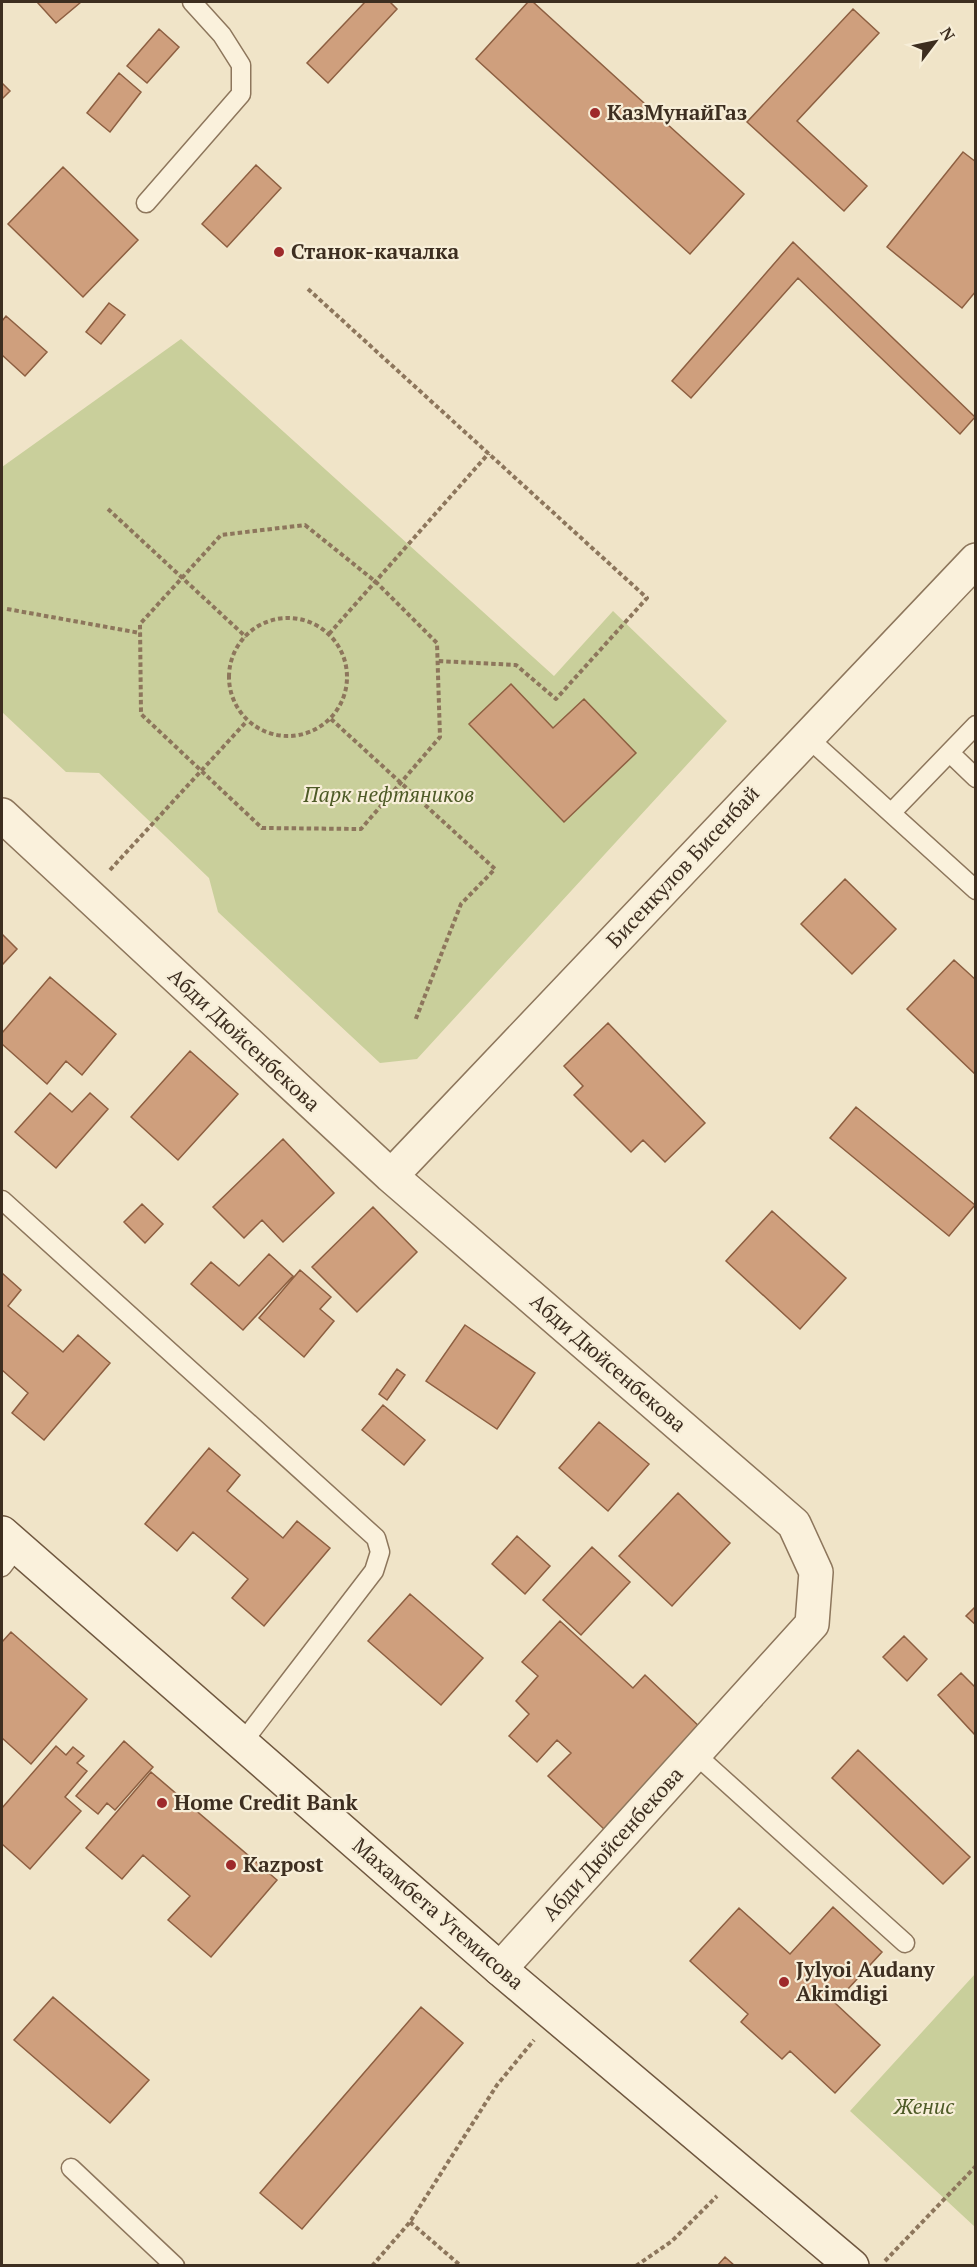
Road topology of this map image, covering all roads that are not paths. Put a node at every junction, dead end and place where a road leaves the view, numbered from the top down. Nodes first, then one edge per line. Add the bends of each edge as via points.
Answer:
1 (192, 2) edge
2 (146, 203) dead end
3 (975, 560) edge
4 (975, 725) edge
5 (807, 737) junction
6 (950, 753) junction
7 (975, 778) edge
8 (891, 813) junction
9 (2, 816) edge
10 (975, 890) edge
11 (391, 1176) junction
12 (2, 1200) edge
13 (7, 1549) edge
14 (242, 1743) junction
15 (695, 1754) junction
16 (904, 1943) dead end
17 (500, 1969) junction
18 (70, 2168) dead end
19 (176, 2265) edge
20 (852, 2265) edge

1 - 2 lane via 222,35 240,65 241,94
3 - 5 street, Бисенкулов Бисенбай
4 - 6 lane
5 - 8 lane
5 - 11 street, Бисенкулов Бисенбай
6 - 7 lane
6 - 8 lane
8 - 10 lane
9 - 11 street, Абди Дюйсенбекова
11 - 15 street, Абди Дюйсенбекова via 794,1524 816,1572 812,1624
12 - 14 lane via 376,1538 380,1552 375,1571
13 - 14 street, Махамбета Утемисова
14 - 17 street, Махамбета Утемисова
15 - 16 lane
15 - 17 street, Абди Дюйсенбекова
17 - 20 street, Махамбета Утемисова
18 - 19 lane

